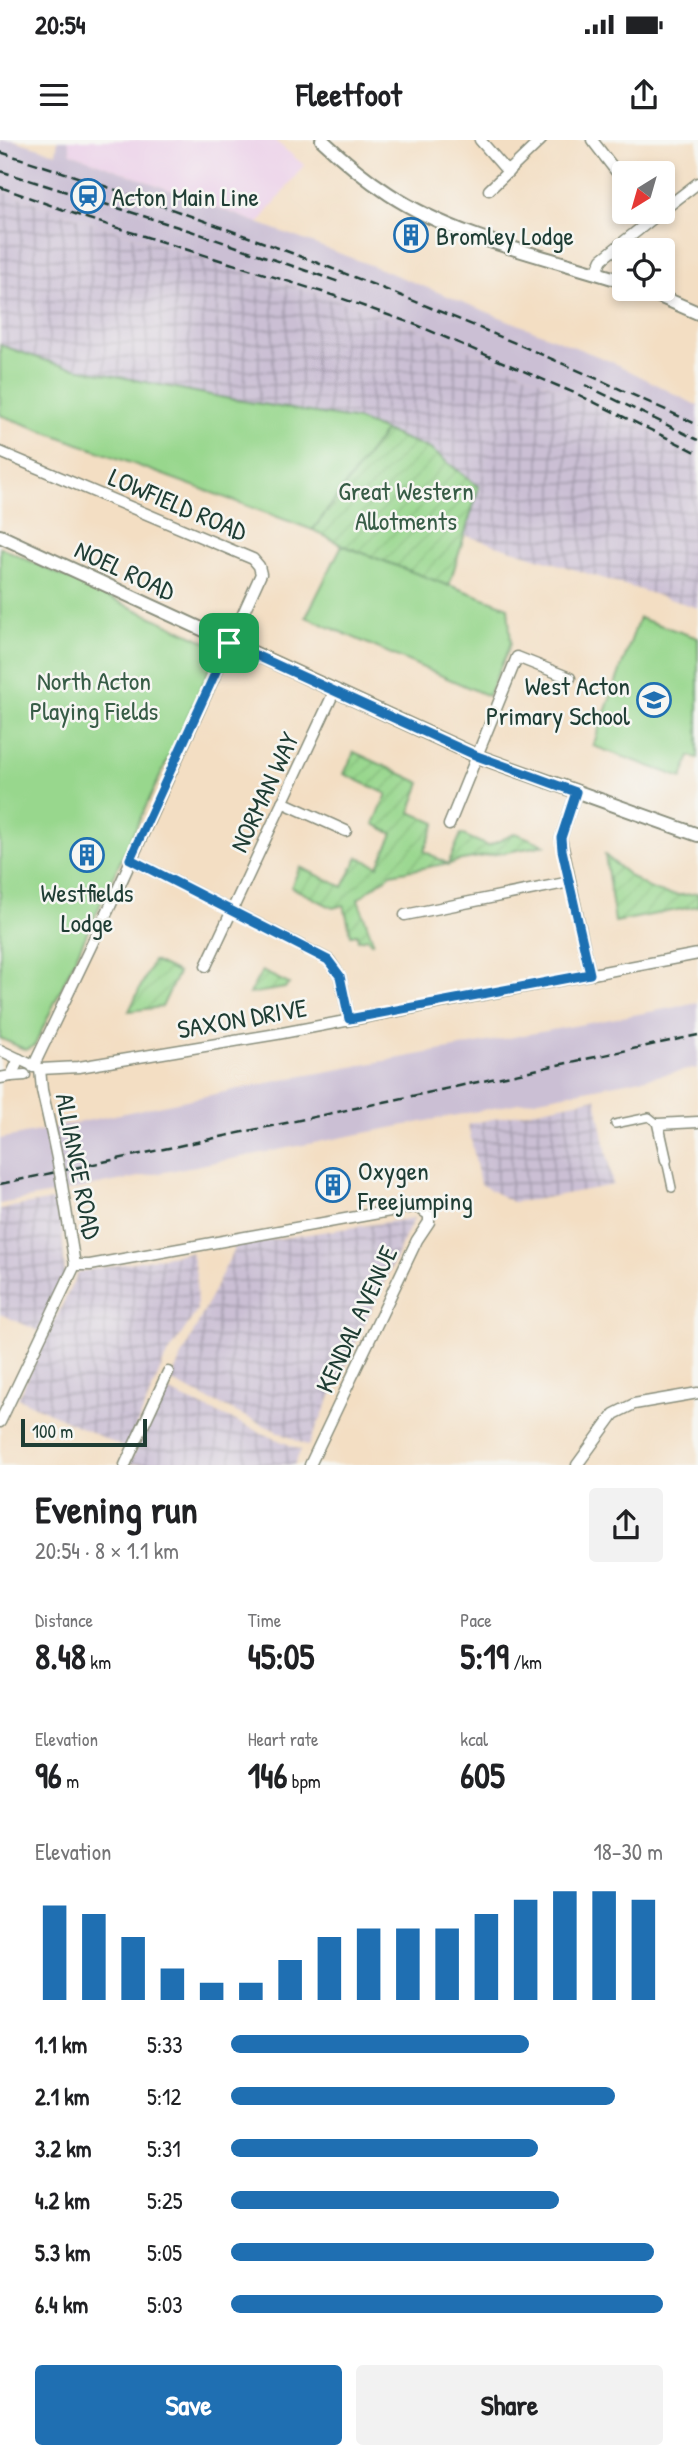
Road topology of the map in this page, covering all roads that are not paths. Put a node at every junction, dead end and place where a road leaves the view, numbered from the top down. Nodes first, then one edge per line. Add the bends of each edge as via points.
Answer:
1 (322, 140) edge
2 (480, 140) edge
3 (541, 140) edge
4 (592, 140) edge
5 (612, 166) edge
6 (508, 172) junction
7 (698, 183) edge
8 (489, 190) dead end
9 (676, 199) edge
10 (643, 224) edge
11 (596, 273) junction
12 (612, 278) edge
13 (670, 301) edge
14 (698, 313) edge
15 (0, 452) edge
16 (0, 536) edge
17 (229, 643) junction
18 (570, 678) dead end
19 (335, 690) junction
20 (477, 756) junction
21 (576, 792) junction
22 (282, 802) junction
23 (449, 825) dead end
24 (346, 831) dead end
25 (698, 835) edge
26 (130, 859) junction
27 (570, 882) junction
28 (232, 911) junction
29 (405, 915) dead end
30 (698, 954) edge
31 (206, 966) dead end
32 (590, 974) junction
33 (349, 1019) junction
34 (0, 1050) edge
35 (19, 1059) junction
36 (36, 1068) junction
37 (25, 1075) dead end
38 (5, 1077) edge
39 (698, 1122) edge
40 (615, 1124) dead end
41 (658, 1124) junction
42 (666, 1160) joint
43 (672, 1188) dead end
44 (75, 1265) junction
45 (168, 1372) dead end
46 (698, 1393) edge
47 (0, 1422) edge
48 (125, 1465) edge
49 (310, 1465) edge
50 (578, 1465) edge

1 - 11 street via 389,194 437,220
2 - 6 street
3 - 6 street
4 - 5 street
6 - 8 street
7 - 9 street
10 - 11 street via 601,259
11 - 12 street
13 - 14 street
15 - 17 street, LOWFIELD ROAD via 253,559 261,575
16 - 17 street, NOEL ROAD
17 - 19 street, NOEL ROAD
17 - 26 street
18 - 20 street via 517,657
19 - 20 street, NOEL ROAD
19 - 22 street, NORMAN WAY
20 - 21 street, NOEL ROAD
20 - 23 street
21 - 25 street, NOEL ROAD
21 - 27 street via 561,838
22 - 24 street
22 - 28 street, NORMAN WAY
26 - 28 street
26 - 36 street
27 - 29 street
27 - 32 street
28 - 31 street, NORMAN WAY
28 - 33 street via 332,963 340,976
30 - 32 street, SAXON DRIVE
32 - 33 street, SAXON DRIVE
33 - 36 street, SAXON DRIVE via 67,1068
34 - 35 street
35 - 36 street
35 - 38 street
36 - 44 street, ALLIANCE ROAD, bridge via 64,1191
37 - 38 street
39 - 41 street
40 - 41 street via 649,1117
41 - 42 street
42 - 43 street
44 - 47 street, ALLIANCE ROAD
44 - 49 street, KENDAL AVENUE via 412,1207 429,1215
45 - 48 street
46 - 50 street via 634,1404 614,1414

